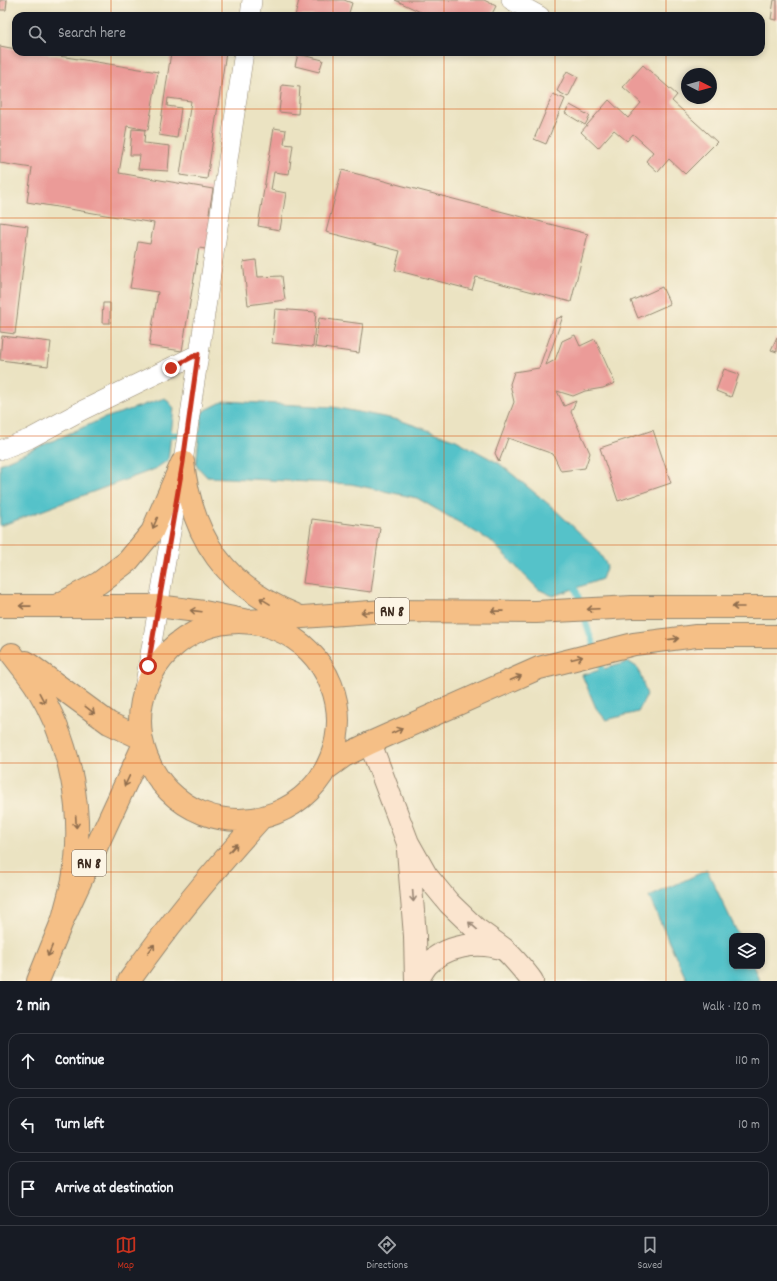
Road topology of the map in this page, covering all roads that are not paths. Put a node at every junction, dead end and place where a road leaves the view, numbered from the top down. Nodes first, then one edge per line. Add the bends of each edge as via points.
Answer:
1 (252, 0) edge
2 (511, 0) edge
3 (250, 12) edge
4 (533, 12) edge
5 (243, 56) edge
6 (198, 354) junction
7 (0, 450) edge
8 (183, 462) junction
9 (0, 606) edge
10 (56, 606) junction
11 (158, 606) junction
12 (777, 606) edge
13 (301, 617) junction
14 (248, 621) junction
15 (777, 636) edge
16 (6, 651) edge
17 (143, 696) junction
18 (142, 742) junction
19 (370, 743) junction
20 (326, 769) junction
21 (261, 818) junction
22 (408, 843) junction
23 (63, 919) junction
24 (504, 949) junction
25 (38, 981) edge
26 (129, 981) edge
27 (416, 981) edge
28 (532, 981) edge

1 - 3 street
2 - 4 street
5 - 6 street
6 - 7 street via 29,439
6 - 8 street
8 -> 10 highway via 152,532 128,561 99,583
8 - 11 street
13 -> 8 highway via 276,607 254,594 234,578 217,559 192,513
10 -> 9 highway
10 - 11 highway
14 -> 11 highway
11 - 17 street
12 -> 13 highway, RN 8 via 632,607 536,612 392,610
13 - 14 highway, RN 8
14 - 17 highway via 225,622 210,626 182,639 165,655 152,674
14 - 20 highway via 275,628 300,642 323,668 332,687 338,715 336,743
19 -> 15 highway via 539,668 634,644 696,636
16 -> 18 highway via 39,671 109,723
16 -> 23 highway via 36,686 55,722 68,760 75,800 77,840 73,880
17 - 18 highway via 140,716
18 - 21 highway via 155,774 175,797 201,813 231,820
18 -> 23 highway, RN 8
19 - 20 highway via 344,756
19 - 22 street
20 - 21 highway via 314,786 298,800 281,811
26 -> 21 highway via 162,934
24 -> 22 street via 475,928 448,903 426,874
22 -> 27 street
23 -> 25 highway, RN 8
24 - 27 street via 483,945 463,946 443,953 427,965
24 - 28 street

